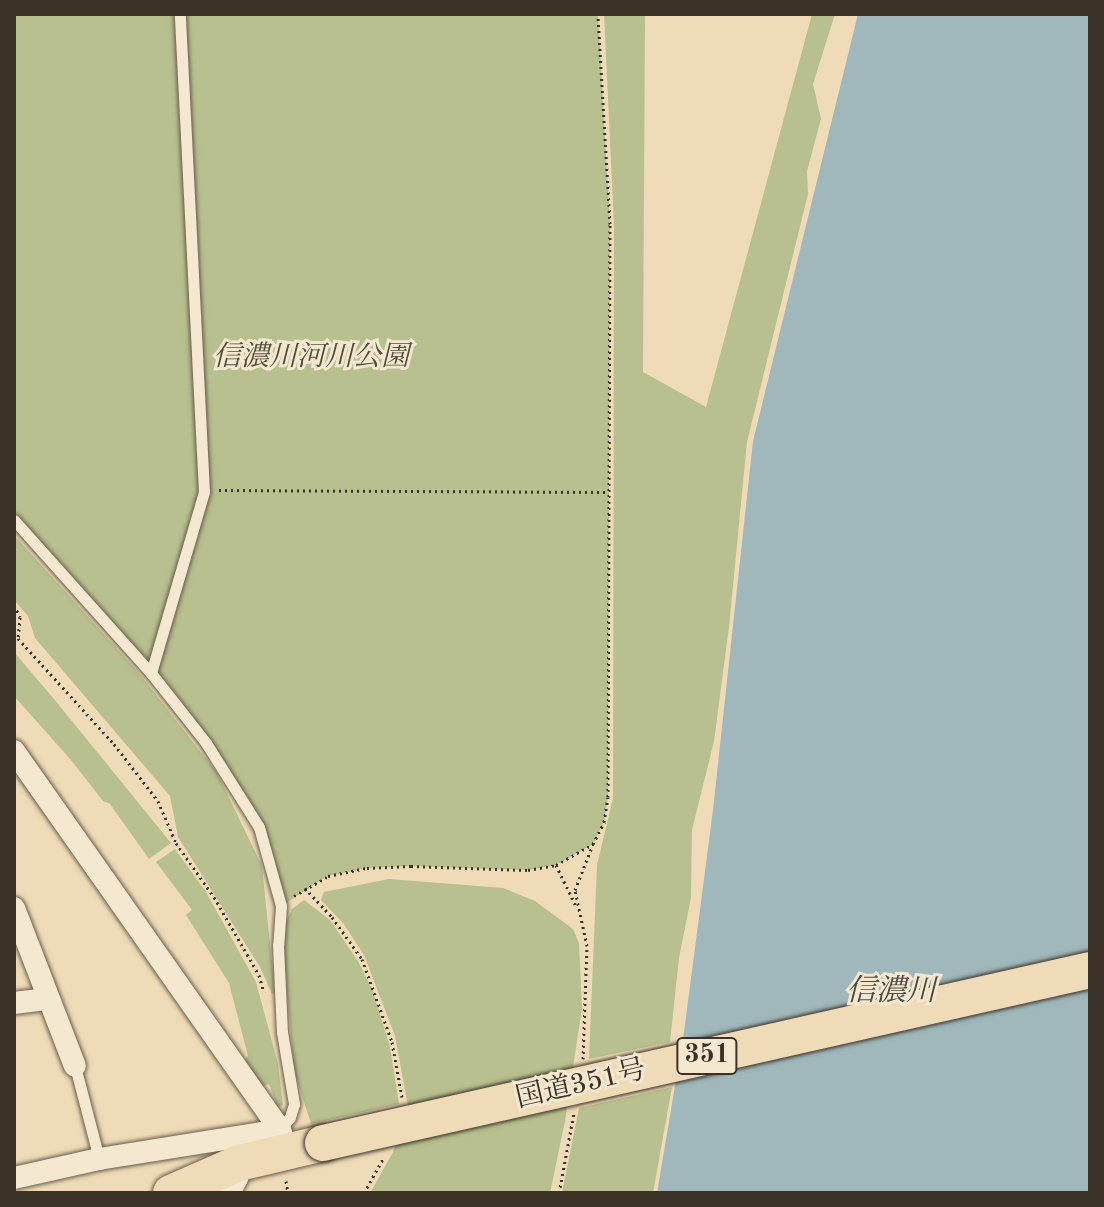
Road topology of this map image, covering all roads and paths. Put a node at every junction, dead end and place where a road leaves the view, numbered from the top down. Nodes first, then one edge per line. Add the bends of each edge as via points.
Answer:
1 (180, 14) edge
2 (598, 14) edge
3 (204, 492) junction
4 (607, 492) junction
5 (14, 520) edge
6 (14, 605) edge
7 (16, 636) edge
8 (151, 673) junction
9 (17, 762) edge
10 (593, 844) junction
11 (556, 865) junction
12 (305, 888) junction
13 (281, 906) junction
14 (14, 908) edge
15 (578, 910) junction
16 (1090, 970) edge
17 (264, 992) dead end
18 (48, 999) junction
19 (14, 1003) edge
20 (75, 1066) joint
21 (581, 1072) dead end
22 (402, 1099) dead end
23 (576, 1102) dead end
24 (283, 1140) junction
25 (390, 1146) dead end
26 (99, 1159) junction
27 (14, 1178) edge
28 (234, 1178) edge
29 (171, 1193) edge
30 (364, 1193) edge
31 (559, 1193) edge

1 - 3 lane
2 - 4 path via 610,224
3 - 4 path
3 - 8 lane
4 - 10 path via 608,797
5 - 8 lane
6 - 7 path via 20,617
7 - 17 path via 158,801 176,843 214,897
8 - 13 lane via 206,743 259,827
9 - 24 street
10 - 11 path
10 - 15 path via 575,890
11 - 12 path via 528,870 367,868 328,876
11 - 15 path
12 - 13 path
12 - 22 path via 362,959 389,1030
13 - 24 lane via 282,1032 294,1104
14 - 18 street
15 - 21 path via 588,972
16 - 24 highway, 国道351号 / 351, bridge via 323,1143
18 - 19 street
18 - 20 street
20 - 26 lane
23 - 31 path
24 - 26 street
24 - 28 highway, 国道351号 / 351
25 - 30 path
26 - 27 street
28 - 29 highway, 国道351号 / 351

